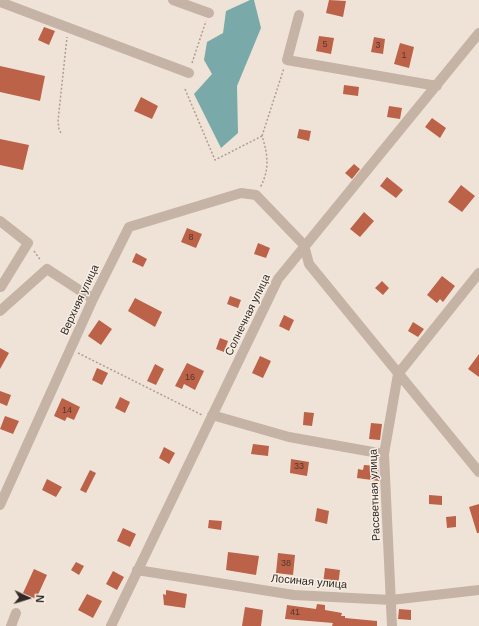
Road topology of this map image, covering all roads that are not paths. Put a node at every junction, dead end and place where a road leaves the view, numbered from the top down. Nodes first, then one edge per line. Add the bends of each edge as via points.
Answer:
1 (173, 0) edge
2 (0, 2) edge
3 (208, 13) road end
4 (299, 15) dead end
5 (479, 33) edge
6 (189, 73) road end
7 (437, 86) junction
8 (0, 221) edge
9 (304, 245) junction
10 (479, 273) edge
11 (1, 287) dead end
12 (93, 299) junction
13 (0, 311) edge
14 (398, 374) junction
15 (211, 417) junction
16 (384, 454) junction
17 (479, 472) edge
18 (0, 505) edge
19 (138, 570) junction
20 (479, 590) edge
21 (391, 600) junction
22 (16, 614) dead end
23 (12, 626) edge
24 (111, 626) edge
25 (392, 626) edge

1 - 3 street
2 - 6 street
4 - 7 street via 287,60
5 - 7 street, Солнечная улица
7 - 9 street, Солнечная улица
8 - 11 street via 28,242
9 - 12 street, Верхняя улица via 256,195 241,193 129,227
9 - 14 street via 309,264
9 - 15 street, Солнечная улица via 278,279
10 - 14 street, Рассветная улица
12 - 13 street via 47,269
12 - 18 street, Верхняя улица
14 - 16 street, Рассветная улица
14 - 17 street
15 - 16 street via 289,437
15 - 19 street, Солнечная улица
16 - 21 street, Рассветная улица
19 - 21 street, Лосиная улица via 294,595
19 - 24 street, Солнечная улица
20 - 21 street, Лосиная улица
21 - 25 street, Рассветная улица
22 - 23 street

